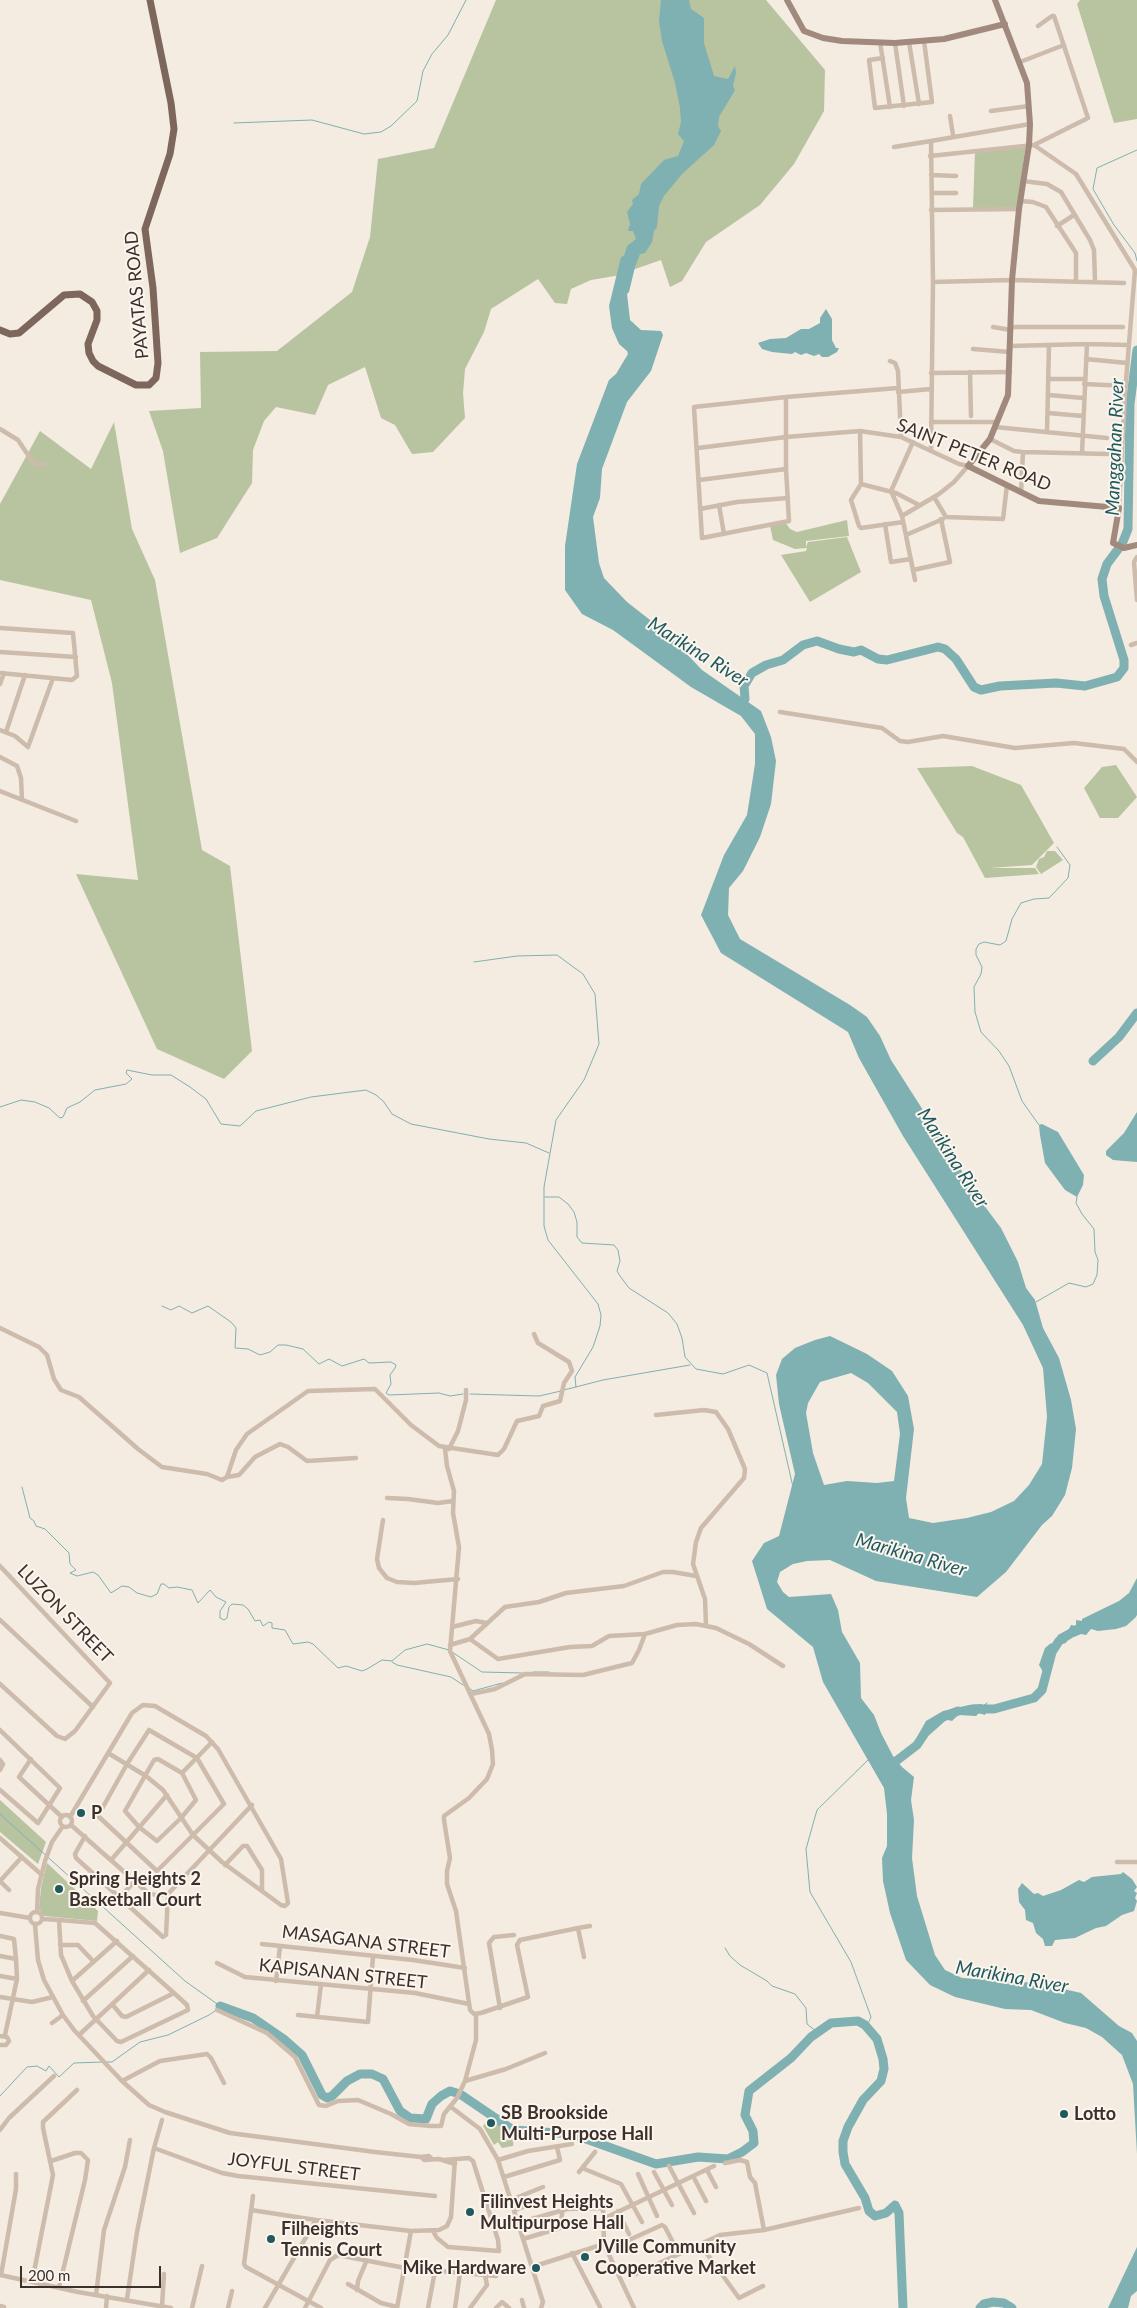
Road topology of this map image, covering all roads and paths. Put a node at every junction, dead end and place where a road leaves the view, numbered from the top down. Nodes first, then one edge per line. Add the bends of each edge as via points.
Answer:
1 (150, 0) edge
2 (787, 0) edge
3 (996, 0) edge
4 (1005, 24) junction
5 (1038, 26) dead end
6 (924, 41) junction
7 (880, 42) junction
8 (909, 42) junction
9 (894, 43) junction
10 (1064, 45) junction
11 (882, 58) junction
12 (1020, 62) junction
13 (919, 104) junction
14 (904, 106) junction
15 (1029, 106) junction
16 (890, 107) junction
17 (991, 112) dead end
18 (950, 116) dead end
19 (1030, 124) junction
20 (953, 135) junction
21 (931, 141) junction
22 (1032, 145) junction
23 (894, 147) dead end
24 (930, 156) junction
25 (931, 175) junction
26 (956, 176) dead end
27 (1023, 181) junction
28 (956, 192) dead end
29 (932, 193) junction
30 (1020, 201) junction
31 (1019, 209) junction
32 (931, 210) junction
33 (1074, 216) junction
34 (1057, 226) junction
35 (1012, 280) junction
36 (1076, 281) junction
37 (933, 282) junction
38 (1096, 282) junction
39 (1124, 282) dead end
40 (993, 327) dead end
41 (1123, 327) dead end
42 (1011, 328) junction
43 (0, 330) edge
44 (1087, 344) junction
45 (1049, 345) junction
46 (1129, 345) junction
47 (972, 349) dead end
48 (1010, 349) junction
49 (1086, 360) junction
50 (890, 361) dead end
51 (1128, 363) junction
52 (970, 372) junction
53 (1010, 372) junction
54 (931, 373) junction
55 (1048, 378) junction
56 (1084, 382) junction
57 (1126, 386) junction
58 (931, 389) junction
59 (898, 390) junction
60 (1049, 395) junction
61 (786, 397) junction
62 (1083, 398) junction
63 (1048, 413) junction
64 (971, 416) dead end
65 (1084, 416) junction
66 (931, 422) junction
67 (996, 425) junction
68 (0, 429) edge
69 (860, 431) junction
70 (1047, 432) junction
71 (1082, 435) junction
72 (786, 437) junction
73 (900, 437) junction
74 (1107, 438) dead end
75 (990, 439) junction
76 (913, 442) junction
77 (698, 448) junction
78 (931, 451) junction
79 (1023, 452) junction
80 (1082, 453) junction
81 (1108, 454) dead end
82 (45, 464) dead end
83 (968, 466) junction
84 (786, 469) junction
85 (699, 480) junction
86 (861, 484) junction
87 (1007, 485) junction
88 (891, 491) junction
89 (1021, 492) junction
90 (934, 497) junction
91 (788, 498) junction
92 (919, 505) junction
93 (719, 506) junction
94 (1119, 508) junction
95 (700, 509) junction
96 (902, 516) junction
97 (944, 518) junction
98 (904, 522) junction
99 (885, 524) junction
100 (724, 534) junction
101 (906, 535) junction
102 (1137, 545) edge
103 (1136, 558) edge
104 (911, 559) junction
105 (913, 570) junction
106 (915, 580) dead end
107 (1137, 600) edge
108 (0, 628) edge
109 (1137, 643) edge
110 (1131, 645) dead end
111 (0, 652) edge
112 (76, 657) junction
113 (2, 673) edge
114 (25, 675) junction
115 (53, 678) junction
116 (0, 684) edge
117 (780, 712) dead end
118 (0, 730) edge
119 (6, 732) junction
120 (0, 757) edge
121 (1137, 762) edge
122 (0, 791) edge
123 (22, 800) junction
124 (76, 821) dead end
125 (0, 1328) edge
126 (534, 1334) dead end
127 (466, 1390) dead end
128 (656, 1415) dead end
129 (447, 1449) junction
130 (356, 1458) dead end
131 (227, 1477) junction
132 (387, 1498) dead end
133 (453, 1501) junction
134 (383, 1520) dead end
135 (0, 1566) edge
136 (696, 1576) junction
137 (458, 1579) junction
138 (0, 1620) edge
139 (486, 1623) junction
140 (706, 1625) junction
141 (452, 1627) junction
142 (645, 1634) junction
143 (470, 1639) junction
144 (450, 1645) junction
145 (783, 1666) dead end
146 (0, 1684) edge
147 (471, 1694) junction
148 (93, 1707) junction
149 (0, 1730) edge
150 (212, 1742) junction
151 (108, 1753) junction
152 (31, 1758) junction
153 (197, 1758) junction
154 (0, 1760) edge
155 (126, 1764) junction
156 (0, 1770) edge
157 (182, 1773) junction
158 (146, 1776) junction
159 (0, 1790) edge
160 (167, 1794) junction
161 (252, 1805) junction
162 (50, 1806) junction
163 (70, 1816) junction
164 (62, 1817) junction
165 (181, 1818) junction
166 (71, 1825) junction
167 (63, 1826) junction
168 (140, 1827) junction
169 (194, 1835) junction
170 (85, 1836) junction
171 (2, 1840) edge
172 (127, 1844) junction
173 (0, 1846) edge
174 (209, 1850) junction
175 (22, 1857) junction
176 (112, 1859) junction
177 (1117, 1862) dead end
178 (1137, 1862) edge
179 (225, 1865) junction
180 (42, 1875) junction
181 (0, 1881) edge
182 (135, 1881) junction
183 (9, 1890) dead end
184 (262, 1890) junction
185 (168, 1894) junction
186 (119, 1898) junction
187 (37, 1912) junction
188 (0, 1913) edge
189 (30, 1918) junction
190 (42, 1920) junction
191 (59, 1920) junction
192 (35, 1925) junction
193 (590, 1926) dead end
194 (578, 1928) junction
195 (514, 1935) dead end
196 (0, 1936) edge
197 (117, 1941) junction
198 (262, 1944) dead end
199 (60, 1945) junction
200 (280, 1946) junction
201 (0, 1956) edge
202 (133, 1956) junction
203 (373, 1956) junction
204 (584, 1957) dead end
205 (16, 1959) junction
206 (94, 1962) junction
207 (217, 1963) dead end
208 (466, 1968) junction
209 (149, 1970) junction
210 (0, 1976) edge
211 (17, 1980) junction
212 (72, 1981) junction
213 (276, 1981) junction
214 (321, 1984) junction
215 (370, 1989) junction
216 (174, 1993) junction
217 (0, 1997) edge
218 (53, 1997) junction
219 (13, 1999) junction
220 (83, 2001) junction
221 (112, 2004) junction
222 (469, 2004) junction
223 (500, 2008) junction
224 (216, 2010) dead end
225 (474, 2013) junction
226 (64, 2015) junction
227 (298, 2015) dead end
228 (318, 2017) junction
229 (96, 2019) junction
230 (52, 2023) dead end
231 (79, 2035) junction
232 (2, 2036) edge
233 (0, 2045) edge
234 (545, 2053) dead end
235 (54, 2076) dead end
236 (122, 2081) junction
237 (466, 2081) junction
238 (224, 2083) dead end
239 (77, 2090) dead end
240 (451, 2107) junction
241 (162, 2120) dead end
242 (0, 2130) edge
243 (130, 2140) dead end
244 (572, 2144) dead end
245 (557, 2146) junction
246 (154, 2148) junction
247 (595, 2152) dead end
248 (498, 2160) junction
249 (51, 2161) junction
250 (455, 2162) junction
251 (725, 2164) dead end
252 (669, 2166) dead end
253 (714, 2166) dead end
254 (707, 2170) junction
255 (654, 2172) dead end
256 (16, 2174) dead end
257 (638, 2174) dead end
258 (693, 2176) junction
259 (504, 2177) junction
260 (678, 2182) junction
261 (543, 2187) dead end
262 (716, 2187) dead end
263 (664, 2189) junction
264 (253, 2196) dead end
265 (435, 2196) dead end
266 (648, 2196) junction
267 (511, 2200) junction
268 (543, 2200) dead end
269 (564, 2200) dead end
270 (706, 2201) dead end
271 (632, 2204) junction
272 (672, 2205) dead end
273 (859, 2208) dead end
274 (251, 2210) junction
275 (514, 2210) junction
276 (562, 2210) junction
277 (618, 2211) junction
278 (694, 2213) dead end
279 (657, 2216) dead end
280 (603, 2219) junction
281 (316, 2220) junction
282 (642, 2222) dead end
283 (518, 2223) junction
284 (764, 2230) junction
285 (411, 2231) junction
286 (433, 2231) junction
287 (629, 2234) dead end
288 (523, 2239) junction
289 (604, 2244) junction
290 (700, 2244) junction
291 (608, 2250) junction
292 (572, 2253) junction
293 (679, 2254) junction
294 (366, 2262) junction
295 (202, 2266) dead end
296 (532, 2267) junction
297 (406, 2268) junction
298 (435, 2271) junction
299 (460, 2273) junction
300 (164, 2274) dead end
301 (636, 2274) dead end
302 (0, 2275) edge
303 (486, 2275) junction
304 (496, 2276) dead end
305 (32, 2282) junction
306 (279, 2284) junction
307 (348, 2284) dead end
308 (763, 2286) dead end
309 (59, 2287) junction
310 (357, 2290) junction
311 (232, 2291) dead end
312 (96, 2295) junction
313 (107, 2296) junction
314 (127, 2300) junction
315 (522, 2300) dead end
316 (309, 2301) junction
317 (148, 2306) edge
318 (162, 2306) junction
319 (397, 2307) edge
320 (600, 2307) edge
321 (106, 2308) edge
322 (171, 2308) edge
323 (192, 2308) edge
324 (228, 2308) edge
325 (265, 2308) edge
326 (305, 2308) edge
327 (321, 2308) edge
328 (428, 2308) edge
329 (455, 2308) edge
330 (470, 2308) edge
331 (496, 2308) edge
332 (510, 2308) edge
333 (524, 2308) edge
334 (540, 2308) edge
335 (634, 2308) edge

1 - 43 main road, PAYATAS ROAD via 174,130 170,154 145,229 153,288 156,378 149,385 140,386 96,364 88,349 98,320 97,311 92,302 80,294 64,295 19,333
2 - 7 street via 808,34 842,41
3 - 4 street
4 - 6 street via 966,35
4 - 12 street
5 - 10 street via 1053,16
6 - 8 street
6 - 13 street via 932,102
7 - 9 street
7 - 11 street
8 - 9 street
8 - 13 street
9 - 14 street
10 - 12 street
10 - 22 street via 1088,118
11 - 16 street
11 - 16 street via 869,60 875,108
12 - 15 street via 1027,83
13 - 14 street
14 - 16 street
15 - 17 street
15 - 19 street
18 - 20 street
19 - 20 street
19 - 22 street
20 - 21 street
21 - 23 street
21 - 24 street
22 - 24 street
22 - 27 street
22 - 46 street via 1076,174 1135,270
24 - 25 street
25 - 26 street
25 - 29 street
27 - 30 street
27 - 33 street via 1047,184 1061,192
28 - 29 street
29 - 32 street
30 - 31 street
30 - 34 street via 1046,207
31 - 32 street
31 - 35 street
32 - 37 street
33 - 34 street
33 - 38 street via 1094,250
34 - 36 street via 1076,253
35 - 36 street
35 - 37 street
35 - 42 street
36 - 38 street
37 - 54 street
38 - 39 street
40 - 42 street
41 - 42 street
42 - 48 street
44 - 45 street
44 - 46 street
44 - 49 street
45 - 48 street
45 - 55 street
46 - 51 street
47 - 48 street
48 - 53 street
49 - 51 street
49 - 56 street
50 - 59 street via 898,367
51 - 57 street
52 - 53 street
52 - 54 street
52 - 64 street
53 - 67 street via 1008,395
54 - 58 street
55 - 56 street
55 - 60 street
56 - 57 street
56 - 62 street
57 - 94 street
58 - 59 street
58 - 66 street
59 - 61 street
59 - 73 street
60 - 62 street
60 - 63 street
61 - 72 street
61 - 77 street via 694,407
62 - 65 street
63 - 65 street
63 - 70 street
65 - 71 street
66 - 67 street
66 - 78 street
67 - 70 street
67 - 75 street
68 - 82 street via 14,436 37,465
69 - 72 street, SAINT PETER ROAD
69 - 73 street, SAINT PETER ROAD
69 - 86 street
70 - 71 street
71 - 74 street
71 - 80 street
72 - 77 street, SAINT PETER ROAD
72 - 84 street
73 - 76 street, SAINT PETER ROAD
75 - 79 street
75 - 83 street
76 - 78 street, SAINT PETER ROAD
76 - 88 street
77 - 85 street
78 - 83 street, SAINT PETER ROAD
79 - 80 street
79 - 89 street
80 - 81 street
83 - 87 street, SAINT PETER ROAD
83 - 90 street
84 - 85 street
84 - 91 street
85 - 95 street
86 - 88 street
86 - 99 street via 851,500 859,526
87 - 89 street, SAINT PETER ROAD
87 - 97 street via 1003,519
88 - 92 street
88 - 96 street
89 - 94 street, SAINT PETER ROAD via 1047,503
90 - 92 street
90 - 97 street
91 - 93 street
91 - 100 street via 789,521
92 - 96 street
93 - 95 street
93 - 100 street
94 - 102 street via 1113,543 1124,548
95 - 100 street via 702,538
96 - 98 street
97 - 101 street
97 - 105 street via 950,562
98 - 99 street
98 - 101 street
99 - 104 street via 892,562
101 - 104 street
103 - 107 street
104 - 105 street
105 - 106 street
108 - 112 street via 73,633
109 - 110 street
111 - 112 street
112 - 115 street via 75,679
113 - 114 street
113 - 116 street
114 - 115 street
114 - 119 street
115 - 119 street via 28,747
117 - 121 street via 882,728 900,741 943,736 1015,748 1074,743 1124,749
118 - 119 street
120 - 123 street via 17,766
122 - 123 street
123 - 124 street
125 - 131 street via 39,1347 47,1355 61,1390 79,1397 162,1467 207,1474 222,1480
126 - 129 street via 538,1343 572,1366 560,1400 543,1406 539,1416 517,1421 498,1455
127 - 129 street via 458,1431
128 - 136 street via 704,1410 716,1412 728,1429 746,1469 744,1478 700,1530 693,1564
129 - 131 street via 411,1426 375,1389 308,1391 247,1434 236,1450
129 - 133 street
130 - 131 street via 307,1461 280,1444 255,1457 239,1475
132 - 133 street via 438,1503
133 - 137 street via 459,1547
134 - 137 street via 377,1559 387,1578 414,1583
135 - 148 street, LUZON STREET via 110,1681
136 - 139 street via 663,1572 624,1586 557,1595 539,1602 505,1607
136 - 140 street via 705,1599
137 - 141 street
138 - 148 street
139 - 141 street via 476,1621
139 - 143 street
140 - 142 street via 677,1625
140 - 145 street via 749,1644
141 - 144 street
142 - 143 street via 609,1636 592,1646 498,1659
142 - 147 street via 632,1663 583,1675 525,1674
143 - 144 street
144 - 147 street
146 - 148 street via 64,1739 72,1734
147 - 208 street via 492,1744 493,1764 483,1784 444,1820 450,1858 447,1884 456,1911
149 - 152 street
150 - 151 street via 155,1706 143,1705 132,1712
150 - 153 street
150 - 161 street
151 - 155 street
151 - 163 street
152 - 162 street via 60,1786
152 - 162 street via 19,1777
153 - 155 street via 149,1730
153 - 157 street
153 - 169 street via 224,1804
154 - 156 street via 3,1764
155 - 158 street
155 - 172 street via 98,1816
157 - 158 street via 158,1759 154,1760
157 - 165 street via 196,1800
158 - 160 street
158 - 168 street via 125,1809
159 - 162 street via 36,1822 41,1822
160 - 165 street
160 - 168 street
161 - 174 street
161 - 184 street via 282,1864 288,1903 281,1905
162 - 164 street
163 - 164 street
163 - 166 street
164 - 167 street via 60,1823
165 - 168 street via 157,1841
165 - 169 street
166 - 167 street
166 - 170 street
167 - 180 street via 49,1850
168 - 172 street
169 - 172 street via 157,1871
169 - 174 street
170 - 176 street
170 - 186 street via 75,1856
171 - 173 street
171 - 175 street
172 - 176 street
174 - 179 street
174 - 185 street
175 - 180 street
175 - 181 street
176 - 182 street
177 - 178 street
179 - 184 street
179 - 184 street via 243,1846 247,1846 262,1870
180 - 187 street
181 - 183 street
182 - 185 street via 151,1894
182 - 186 street
185 - 186 street via 166,1935 163,1937
187 - 189 street
187 - 190 street
188 - 189 street
189 - 192 street
190 - 191 street
190 - 192 street
191 - 197 street via 94,1923
191 - 199 street
192 - 218 street via 38,1960
193 - 194 street
194 - 204 street
194 - 223 street via 517,1942 527,1999
195 - 223 street via 494,1937 489,1943
196 - 205 street via 14,1939
197 - 202 street
197 - 206 street
198 - 200 street, MASAGANA STREET
199 - 206 street via 78,1945
199 - 212 street
200 - 203 street, MASAGANA STREET
200 - 213 street
201 - 205 street
202 - 209 street
202 - 220 street
203 - 208 street, MASAGANA STREET
203 - 215 street
205 - 211 street
206 - 212 street
207 - 213 street, KAPISANAN STREET via 246,1977
208 - 222 street
209 - 216 street
209 - 221 street
210 - 211 street
211 - 219 street
212 - 220 street
213 - 214 street, KAPISANAN STREET
214 - 215 street, KAPISANAN STREET
214 - 228 street
215 - 222 street, KAPISANAN STREET via 416,1993
215 - 228 street via 366,2022
216 - 221 street via 126,2016 122,2016
216 - 229 street via 187,2005 185,2013 121,2042
217 - 219 street
218 - 219 street via 32,2002
218 - 226 street
219 - 232 street
220 - 229 street
221 - 229 street
222 - 225 street
223 - 225 street
224 - 240 street via 267,2033 295,2057 319,2105 358,2100 408,2124 431,2126 441,2126 444,2114
225 - 237 street via 476,2040
226 - 230 street
226 - 231 street
227 - 228 street
229 - 231 street
231 - 236 street
232 - 233 street via 8,2039 8,2044
234 - 237 street
235 - 242 street
236 - 238 street via 160,2060 207,2054
236 - 250 street via 155,2108 230,2133
237 - 240 street
239 - 249 street via 43,2122
240 - 248 street via 480,2129
241 - 246 street
243 - 312 street via 125,2167 104,2230
244 - 245 street
245 - 248 street
245 - 259 street via 560,2160
246 - 265 street, JOYFUL STREET via 238,2176
246 - 314 street
247 - 271 street via 580,2170 621,2184
248 - 259 street
249 - 305 street via 53,2175
249 - 309 street via 74,2153 81,2153 88,2160
250 - 286 street via 451,2217 447,2226
250 - 286 street via 468,2158 473,2162 499,2251 448,2247
251 - 284 street via 740,2160 747,2162 750,2177 755,2183
252 - 260 street
253 - 254 street
254 - 258 street
254 - 262 street
255 - 263 street
256 - 302 street
257 - 266 street
258 - 260 street
258 - 270 street
259 - 267 street
260 - 263 street
260 - 278 street
261 - 267 street
263 - 266 street
263 - 272 street
264 - 274 street
266 - 271 street
266 - 279 street
267 - 275 street
268 - 275 street
269 - 276 street
271 - 277 street
271 - 282 street
273 - 284 street
274 - 281 street
274 - 306 street via 244,2264
275 - 283 street
276 - 280 street via 603,2208
276 - 283 street
276 - 288 street via 560,2228
277 - 280 street
277 - 287 street
280 - 289 street
281 - 285 street
281 - 306 street
283 - 288 street
284 - 290 street via 720,2235
285 - 286 street
285 - 297 street
288 - 296 street
289 - 291 street
289 - 292 street
290 - 293 street
290 - 308 street via 739,2298
291 - 293 street via 662,2225
291 - 335 street
292 - 296 street
292 - 320 street
293 - 301 street
294 - 297 street
294 - 310 street
294 - 316 street via 338,2255 332,2258
295 - 323 street
296 - 334 street via 543,2302
297 - 298 street
297 - 319 street
298 - 299 street
298 - 328 street
299 - 303 street
299 - 329 street
300 - 318 street
302 - 305 street
303 - 304 street
303 - 330 street via 486,2284
305 - 309 street
306 - 316 street
306 - 325 street
307 - 310 street
309 - 312 street
310 - 319 street via 381,2303
311 - 324 street
312 - 313 street
313 - 314 street
313 - 321 street
314 - 317 street
315 - 333 street
316 - 326 street
316 - 327 street
317 - 318 street
318 - 322 street
331 - 332 street via 502,2302

